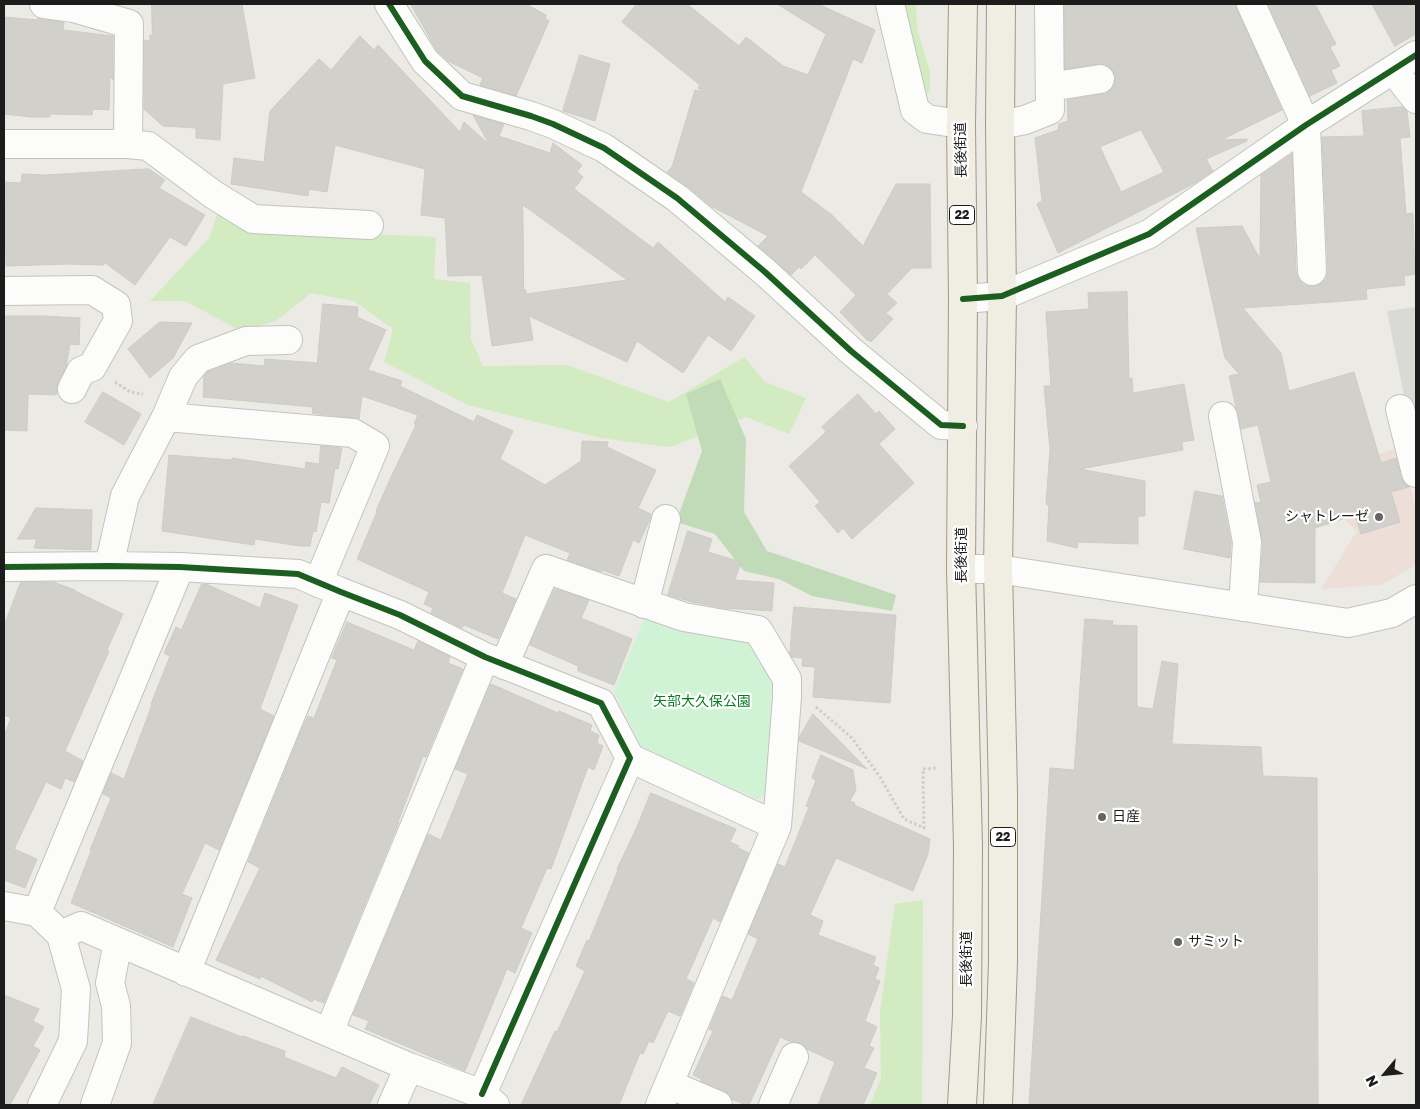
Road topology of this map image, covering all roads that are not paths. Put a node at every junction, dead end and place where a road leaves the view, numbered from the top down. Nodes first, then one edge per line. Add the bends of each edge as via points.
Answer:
1 (44, 4) edge
2 (389, 4) edge
3 (890, 4) edge
4 (963, 4) edge
5 (1001, 4) edge
6 (1049, 4) edge
7 (1251, 4) edge
8 (1416, 55) edge
9 (1393, 70) junction
10 (1100, 79) dead end
11 (1050, 87) junction
12 (1416, 99) edge
13 (961, 124) junction
14 (1000, 125) junction
15 (1306, 125) junction
16 (4, 144) edge
17 (128, 144) junction
18 (369, 225) dead end
19 (1312, 271) dead end
20 (4, 291) edge
21 (1002, 296) junction
22 (964, 298) junction
23 (288, 340) dead end
24 (72, 389) dead end
25 (170, 409) junction
26 (1400, 409) dead end
27 (1222, 416) dead end
28 (962, 426) junction
29 (1416, 473) edge
30 (666, 519) dead end
31 (109, 566) junction
32 (180, 567) junction
33 (4, 568) edge
34 (961, 569) junction
35 (998, 569) junction
36 (330, 587) junction
37 (1416, 599) edge
38 (644, 604) junction
39 (1242, 607) junction
40 (494, 661) junction
41 (630, 758) junction
42 (777, 826) junction
43 (4, 906) edge
44 (36, 912) junction
45 (60, 935) junction
46 (118, 942) junction
47 (186, 972) junction
48 (329, 1032) junction
49 (794, 1057) dead end
50 (409, 1067) junction
51 (664, 1094) edge
52 (489, 1100) edge
53 (42, 1105) edge
54 (95, 1105) edge
55 (392, 1105) edge
56 (718, 1105) edge
57 (773, 1105) edge
58 (962, 1105) edge
59 (998, 1105) edge

1 - 17 street via 74,8 130,24
2 - 28 street via 425,61 462,96 531,116 604,148 677,198 765,272 851,351 941,425
3 - 13 street via 915,110 927,119
4 - 13 main road, 長後街道 / 22
5 - 14 main road, 22
6 - 11 street
7 - 15 street
8 - 9 street
9 - 12 street
9 - 15 street
10 - 11 street
11 - 14 street via 1050,110
13 - 22 main road, 長後街道 / 22
14 - 21 main road, 22
15 - 19 street
15 - 21 street via 1149,234
16 - 17 street
17 - 18 street via 148,146 214,195 254,219
20 - 24 street via 92,290 116,305 118,321 92,367 81,370
21 - 22 street
21 - 35 main road, 22
22 - 28 main road, 長後街道 / 22
23 - 25 street via 246,341 198,358 183,377
25 - 31 street via 125,496
25 - 36 street via 353,433 375,446
26 - 29 street
27 - 39 street via 1247,542
28 - 34 main road, 長後街道 / 22
30 - 38 street
31 - 32 street
31 - 33 street
32 - 36 street via 298,574
32 - 44 street
34 - 35 street
34 - 58 main road, 長後街道 / 22 via 968,846 967,1016
35 - 39 street
35 - 59 main road, 22 via 1003,793 1003,962
36 - 40 street via 400,615
36 - 47 street
37 - 39 street via 1392,613 1348,623
38 - 40 street via 546,569
38 - 42 street via 684,617 758,630 787,679
40 - 41 street via 601,703
40 - 48 street
41 - 42 street
41 - 52 street
42 - 51 street
43 - 44 street
44 - 45 street
45 - 46 street via 81,926
45 - 53 street via 76,989 73,1041
46 - 47 street
46 - 54 street via 110,983 116,1006 117,1043
47 - 48 street
48 - 50 street
49 - 57 street
50 - 52 street
50 - 55 street
51 - 56 street

